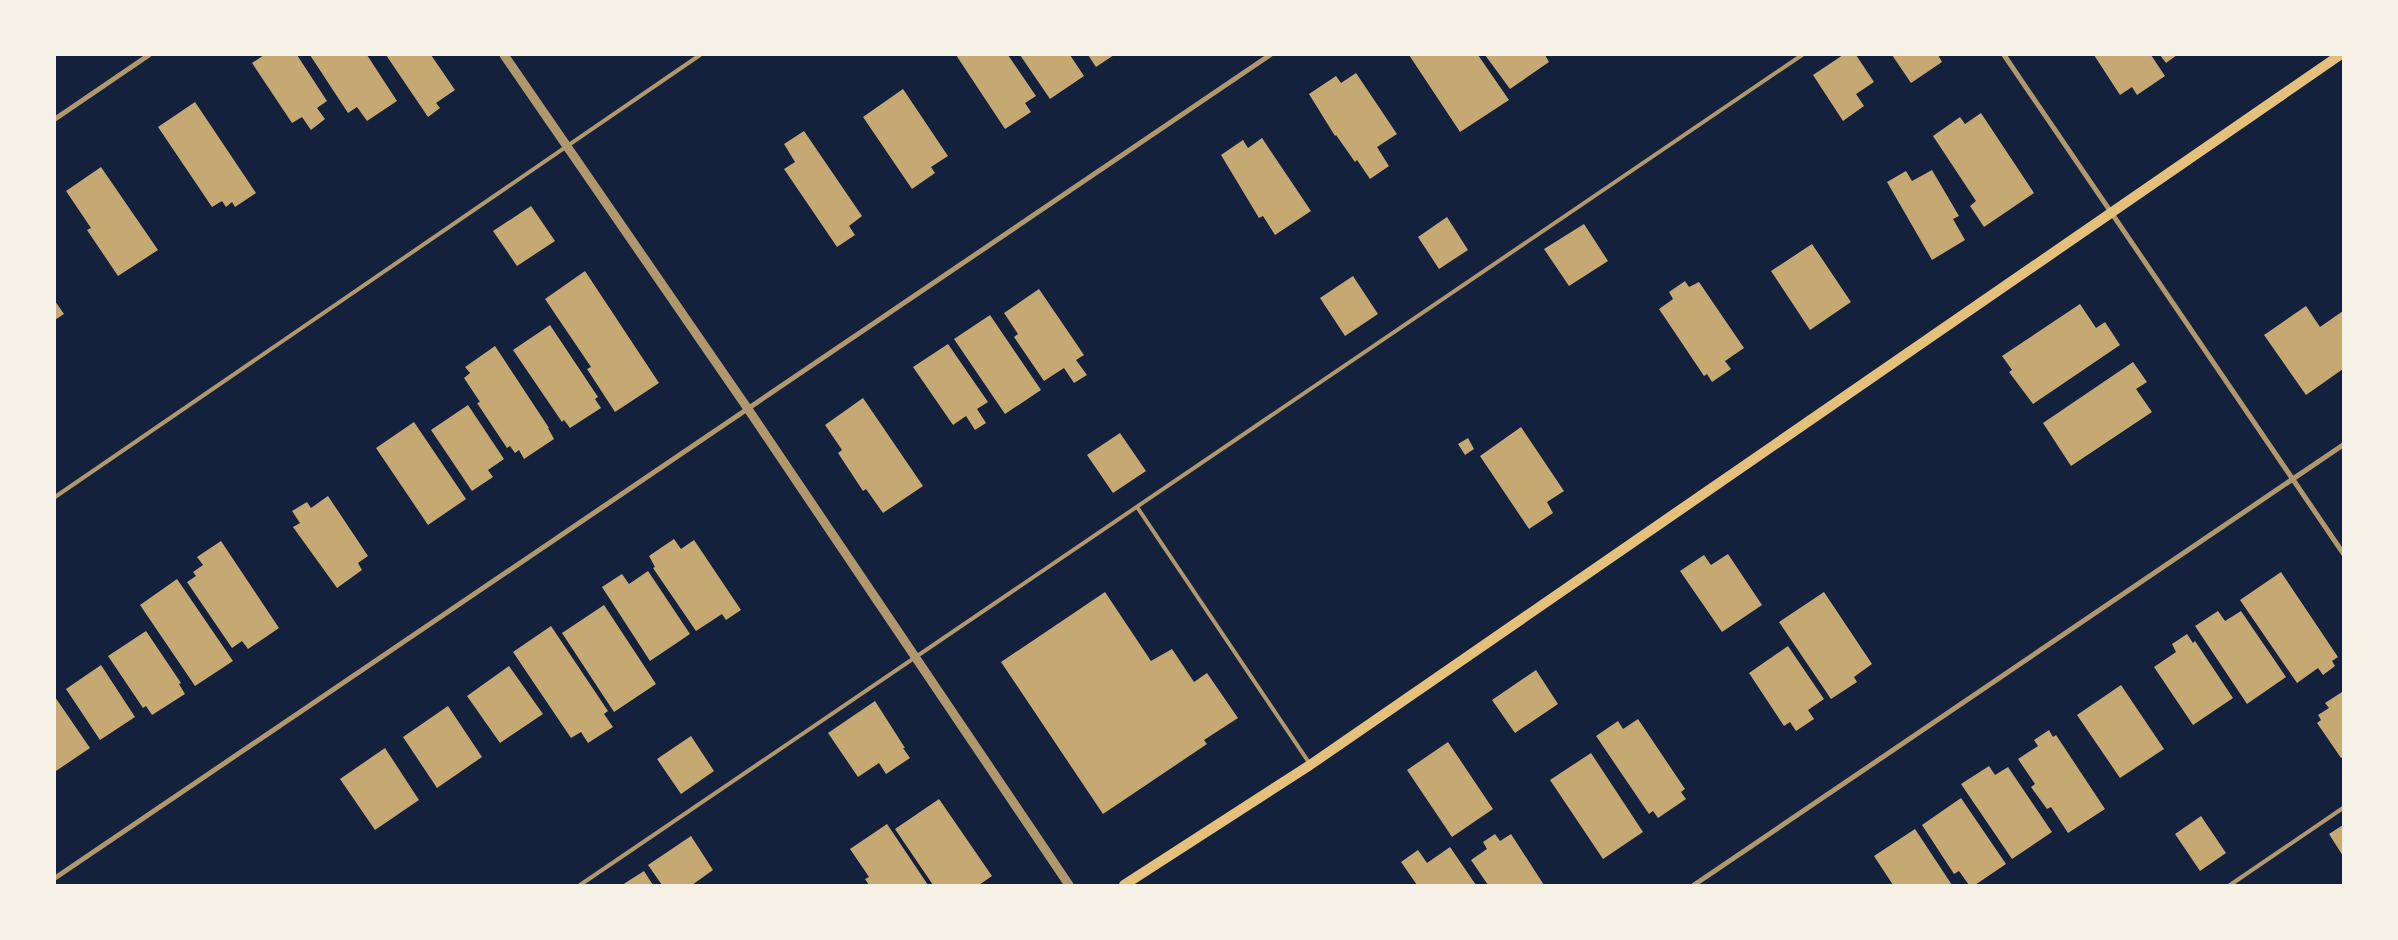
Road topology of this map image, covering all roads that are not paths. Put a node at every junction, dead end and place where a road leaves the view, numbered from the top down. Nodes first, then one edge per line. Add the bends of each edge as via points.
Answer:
1 (149, 55) edge
2 (504, 55) edge
3 (700, 55) edge
4 (1270, 55) edge
5 (1802, 55) edge
6 (2004, 55) edge
7 (2340, 55) edge
8 (55, 119) edge
9 (567, 146) junction
10 (2111, 212) junction
11 (748, 408) junction
12 (2343, 445) edge
13 (2293, 479) junction
14 (55, 497) edge
15 (1137, 507) junction
16 (2343, 553) edge
17 (915, 657) junction
18 (1310, 765) junction
19 (2343, 808) edge
20 (55, 878) edge
21 (580, 885) edge
22 (1069, 885) edge
23 (1124, 885) edge
24 (1694, 885) edge
25 (2230, 885) edge

1 - 8 street
2 - 9 street
3 - 9 lane
4 - 11 street
5 - 15 lane
6 - 10 street
7 - 10 main road
9 - 11 street
9 - 14 lane
10 - 13 street
10 - 18 main road
11 - 17 street
11 - 20 street
12 - 13 street
13 - 16 street
13 - 24 street
15 - 17 lane
15 - 18 lane
17 - 21 lane
17 - 22 street
18 - 23 main road
19 - 25 lane

